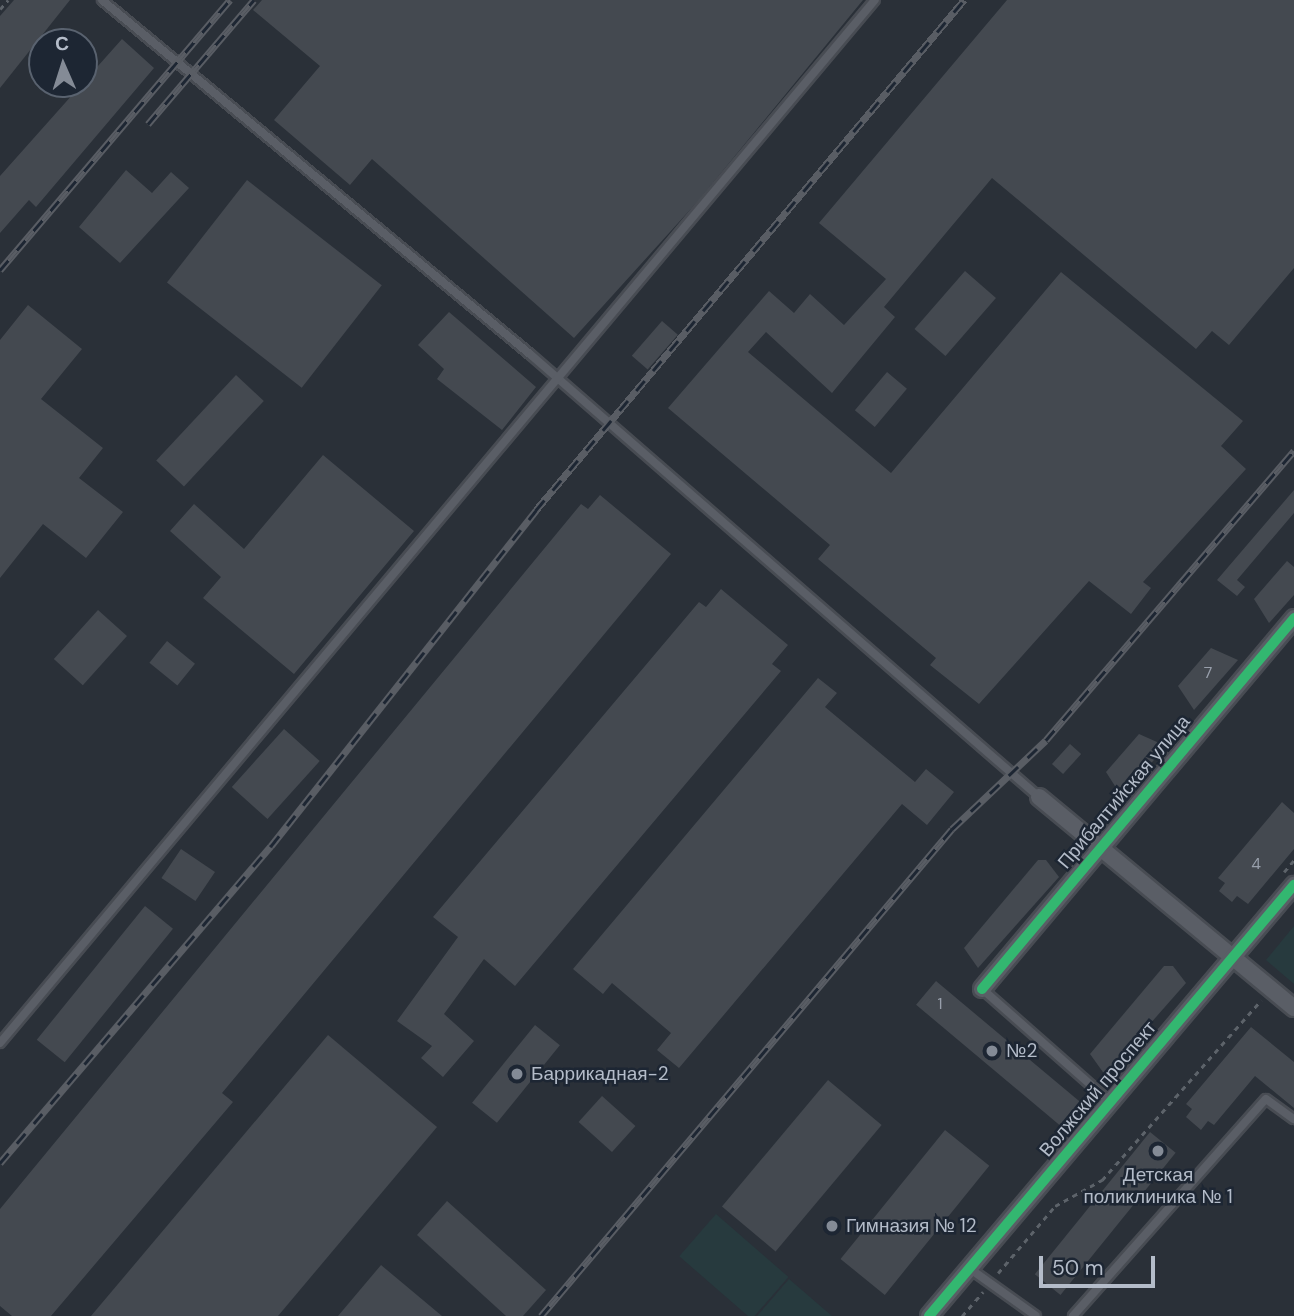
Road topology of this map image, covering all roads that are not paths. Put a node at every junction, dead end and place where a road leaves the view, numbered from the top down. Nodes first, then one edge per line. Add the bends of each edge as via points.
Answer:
1 (103, 0) edge
2 (875, 0) edge
3 (558, 378) junction
4 (1294, 618) edge
5 (1039, 797) joint
6 (1101, 847) junction
7 (1294, 885) edge
8 (1232, 959) junction
9 (982, 989) joint
10 (1294, 1009) edge
11 (0, 1043) edge
12 (1110, 1102) junction
13 (1294, 1119) edge
14 (969, 1268) junction
15 (929, 1316) edge
16 (1036, 1316) edge
17 (1073, 1316) edge

1 - 3 lane
2 - 3 lane
3 - 5 lane
3 - 11 lane
4 - 6 street, Прибалтийская улица
5 - 6 street
6 - 8 street
6 - 9 street, Прибалтийская улица
7 - 8 street, Волжский проспект
8 - 10 street
8 - 12 street, Волжский проспект
9 - 12 lane
12 - 14 street, Волжский проспект
13 - 17 lane via 1266,1099
14 - 15 street, Волжский проспект
14 - 16 lane

